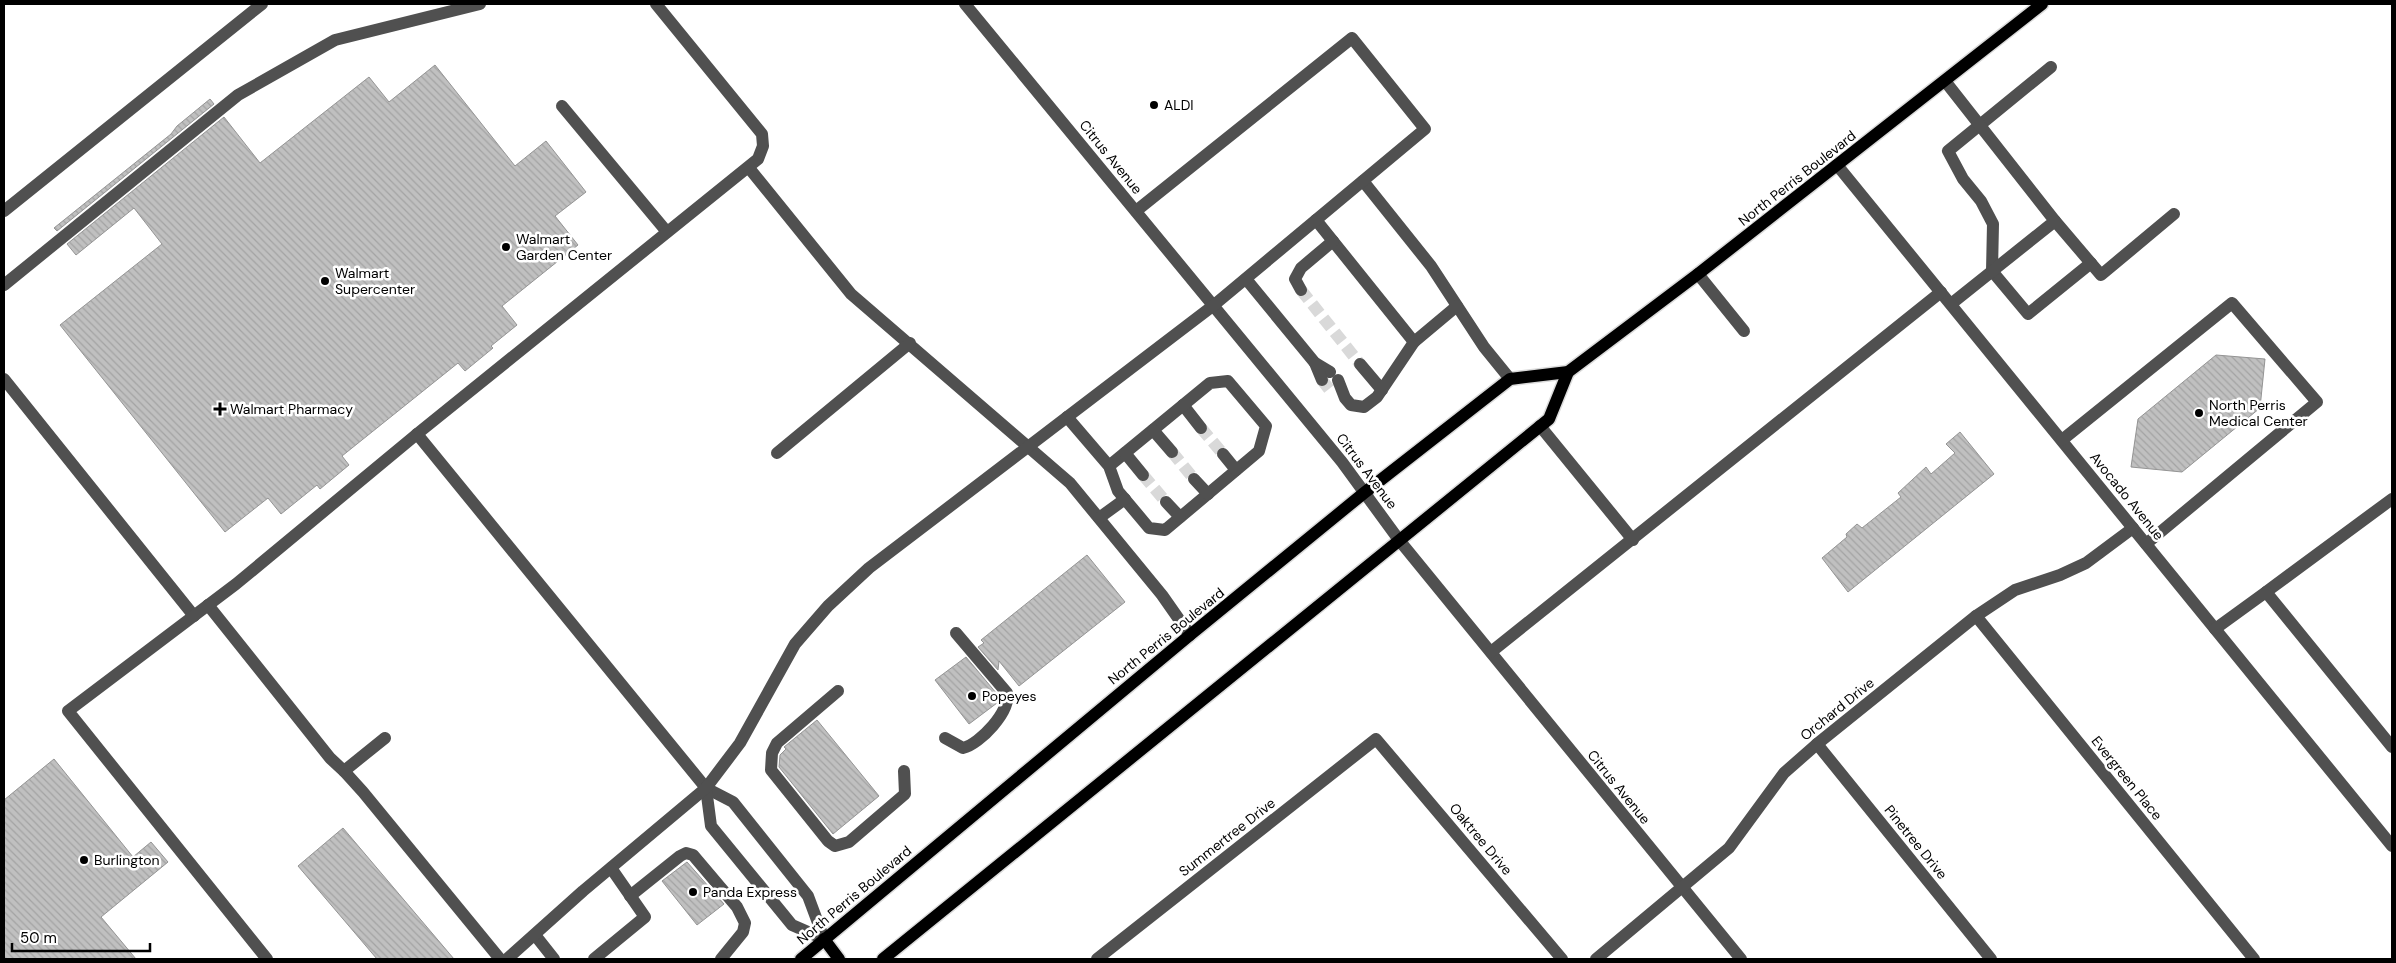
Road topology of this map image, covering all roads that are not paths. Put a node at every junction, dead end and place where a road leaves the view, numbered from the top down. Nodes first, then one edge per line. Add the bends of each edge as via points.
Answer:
1 (262, 4) edge
2 (480, 4) edge
3 (656, 4) edge
4 (965, 4) edge
5 (2042, 4) edge
6 (2051, 67) dead end
7 (1945, 81) junction
8 (562, 106) dead end
9 (1980, 126) junction
10 (1837, 165) junction
11 (749, 168) junction
12 (1363, 181) junction
13 (1136, 211) junction
14 (4, 212) edge
15 (2174, 214) dead end
16 (1316, 220) junction
17 (2056, 221) junction
18 (667, 232) junction
19 (1333, 241) junction
20 (2091, 263) junction
21 (1992, 271) junction
22 (1698, 274) junction
23 (1246, 278) junction
24 (4, 285) edge
25 (1301, 290) tunnel mouth
26 (1941, 292) junction
27 (1950, 304) junction
28 (1214, 305) junction
29 (1457, 306) junction
30 (1744, 331) dead end
31 (1414, 342) junction
32 (910, 343) junction
33 (1360, 364) tunnel mouth
34 (1568, 372) junction
35 (4, 379) edge
36 (1510, 379) junction
37 (1382, 390) junction
38 (1183, 405) junction
39 (1067, 417) junction
40 (1540, 426) junction
41 (1201, 428) tunnel mouth
42 (1153, 430) junction
43 (417, 434) junction
44 (2062, 440) junction
45 (1029, 446) junction
46 (1172, 452) tunnel mouth
47 (777, 453) dead end
48 (1125, 453) junction
49 (1223, 454) tunnel mouth
50 (1109, 466) junction
51 (1236, 470) junction
52 (1143, 475) tunnel mouth
53 (1194, 479) tunnel mouth
54 (1208, 494) junction
55 (1364, 494) junction
56 (1125, 498) junction
57 (2392, 499) edge
58 (1166, 502) tunnel mouth
59 (1180, 517) junction
60 (1099, 518) junction
61 (2133, 528) junction
62 (1399, 540) junction
63 (1633, 540) junction
64 (2146, 544) junction
65 (2266, 592) junction
66 (208, 605) junction
67 (194, 616) junction
68 (1976, 616) junction
69 (2215, 629) junction
70 (956, 633) dead end
71 (1190, 635) junction
72 (1491, 652) junction
73 (838, 691) dead end
74 (385, 738) dead end
75 (944, 738) dead end
76 (1376, 739) joint
77 (1817, 744) junction
78 (2392, 747) edge
79 (344, 771) junction
80 (904, 772) dead end
81 (706, 788) junction
82 (2392, 846) edge
83 (611, 868) junction
84 (1682, 887) junction
85 (630, 896) junction
86 (535, 935) junction
87 (824, 939) junction
88 (267, 959) edge
89 (500, 959) edge
90 (507, 959) edge
91 (554, 959) edge
92 (594, 959) edge
93 (721, 959) edge
94 (801, 959) edge
95 (840, 959) edge
96 (883, 959) edge
97 (1097, 959) edge
98 (1562, 959) edge
99 (1596, 959) edge
100 (1741, 959) edge
101 (1991, 959) edge
102 (2254, 959) edge

1 - 14 street
2 - 24 street via 335,40 238,95
3 - 11 street via 762,134 763,146 758,159
4 - 13 street, Citrus Avenue
5 - 7 main road, North Perris Boulevard
6 - 9 street
7 - 9 street
7 - 10 main road, North Perris Boulevard
8 - 18 street
9 - 17 street
9 - 21 street via 1948,151 1992,224
10 - 22 main road, North Perris Boulevard
10 - 26 street, Avocado Avenue
11 - 18 street
11 - 32 street via 845,288
12 - 13 street via 1425,129 1352,38
12 - 16 street
12 - 29 street via 1431,266
13 - 28 street, Citrus Avenue
15 - 20 street via 2101,275
16 - 19 street
16 - 23 street
17 - 20 street
17 - 21 street
18 - 43 street
19 - 25 street via 1301,268 1295,279
19 - 31 street
20 - 21 street via 2028,314
21 - 27 street
22 - 30 street
22 - 34 main road, North Perris Boulevard
23 - 28 street
23 - 37 street via 1351,405 1364,407
26 - 27 street, Avocado Avenue
26 - 63 street
27 - 44 street, Avocado Avenue
28 - 39 street
28 - 55 street, Citrus Avenue via 1342,462
29 - 31 street
29 - 36 street
31 - 37 street
32 - 45 street
32 - 47 street
33 - 37 street
34 - 36 main road
34 - 40 main road via 1549,419
35 - 67 street
36 - 55 main road, North Perris Boulevard
38 - 41 street
38 - 42 street
38 - 51 street via 1210,382 1228,381 1266,426 1259,451
39 - 45 street
39 - 50 street
40 - 62 main road
40 - 63 street
42 - 46 street
42 - 48 street
43 - 66 street
43 - 81 street
44 - 61 street, Avocado Avenue
44 - 64 street via 2232,303 2317,402
45 - 60 street via 1070,483
45 - 81 street via 869,568 828,606 795,644 740,743
48 - 50 street
48 - 52 street
49 - 51 street
50 - 56 street via 1118,491
51 - 54 street
53 - 54 street
54 - 59 street
55 - 62 street, Citrus Avenue
55 - 71 main road, North Perris Boulevard
56 - 59 street via 1149,528 1165,530
56 - 60 street
57 - 65 street
58 - 59 street
60 - 71 street
61 - 64 street, Avocado Avenue
61 - 68 street, Orchard Drive via 2086,563 2016,590
62 - 72 street, Citrus Avenue
62 - 96 main road
63 - 72 street
64 - 69 street, Avocado Avenue
65 - 69 street
65 - 78 street
66 - 67 street
66 - 79 street via 330,758
67 - 88 street via 68,711
68 - 77 street, Orchard Drive
68 - 102 street, Evergreen Place
69 - 82 street, Avocado Avenue
70 - 75 street via 1007,693 1008,699 1006,708 971,746 963,748
71 - 87 main road, North Perris Boulevard
72 - 84 street, Citrus Avenue
73 - 80 street via 777,743 770,763 772,770 828,841 835,846 843,845 905,794
74 - 79 street
76 - 97 street, Summertree Drive
76 - 98 street, Oaktree Drive
77 - 84 street, Orchard Drive via 1784,773 1729,848
77 - 101 street, Pinetree Drive
79 - 89 street
81 - 83 street
81 - 87 street via 733,802 808,896
81 - 87 street via 712,826 792,926
83 - 85 street
83 - 86 street
84 - 99 street, Orchard Drive
84 - 100 street, Citrus Avenue
85 - 92 street via 645,917
85 - 93 street via 680,856 686,853 693,855 737,907 745,923 743,932
86 - 90 street
86 - 91 street
87 - 94 main road, North Perris Boulevard
87 - 95 main road

